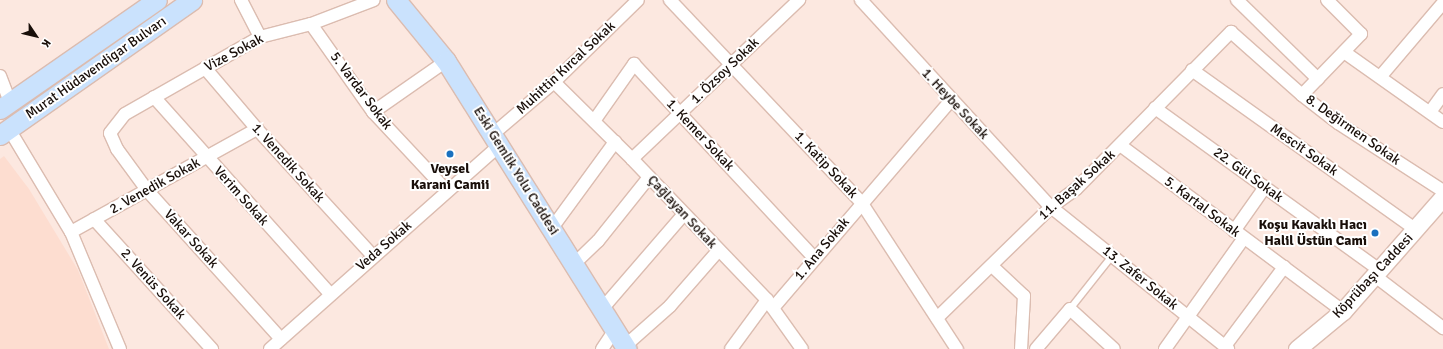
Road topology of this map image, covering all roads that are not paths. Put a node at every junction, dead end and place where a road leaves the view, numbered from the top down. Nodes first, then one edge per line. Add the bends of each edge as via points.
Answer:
1 (157, 0) edge
2 (192, 0) edge
3 (241, 0) edge
4 (374, 0) edge
5 (396, 0) edge
6 (412, 0) edge
7 (638, 0) edge
8 (670, 0) edge
9 (800, 0) edge
10 (861, 0) edge
11 (1238, 0) edge
12 (1327, 0) edge
13 (1443, 3) edge
14 (311, 24) junction
15 (1231, 32) joint
16 (260, 37) junction
17 (1344, 52) junction
18 (446, 61) junction
19 (731, 65) junction
20 (205, 68) junction
21 (1192, 70) junction
22 (0, 76) edge
23 (1380, 76) junction
24 (1318, 79) junction
25 (554, 82) junction
26 (1443, 94) edge
27 (1302, 95) junction
28 (154, 97) junction
29 (951, 100) junction
30 (5, 105) edge
31 (1155, 108) junction
32 (373, 112) junction
33 (1430, 112) junction
34 (680, 114) junction
35 (594, 122) junction
36 (1443, 122) edge
37 (257, 129) junction
38 (5, 132) edge
39 (110, 134) joint
40 (496, 139) junction
41 (615, 142) junction
42 (1120, 145) junction
43 (206, 157) junction
44 (632, 159) junction
45 (650, 178) junction
46 (1265, 187) junction
47 (147, 190) junction
48 (447, 191) junction
49 (1443, 191) edge
50 (1443, 197) edge
51 (861, 202) junction
52 (1051, 207) junction
53 (684, 214) junction
54 (94, 219) junction
55 (552, 228) junction
56 (1416, 230) junction
57 (71, 232) junction
58 (1239, 234) junction
59 (718, 251) junction
60 (373, 256) junction
61 (1112, 256) junction
62 (814, 258) junction
63 (574, 264) junction
64 (992, 266) junction
65 (1284, 267) junction
66 (1378, 273) junction
67 (330, 294) junction
68 (770, 304) junction
69 (602, 309) junction
70 (1070, 309) junction
71 (1343, 311) junction
72 (1189, 317) junction
73 (937, 318) junction
74 (1443, 328) edge
75 (615, 330) junction
76 (281, 339) junction
77 (626, 347) edge
78 (1227, 347) edge
79 (120, 349) edge
80 (212, 349) edge
81 (270, 349) edge
82 (602, 349) edge
83 (731, 349) edge
84 (802, 349) edge
85 (957, 349) edge
86 (1022, 349) edge
87 (1036, 349) edge
88 (1114, 349) edge
89 (1165, 349) edge
90 (1297, 349) edge

1 - 30 main road, Murat Hüdavendigar Bulvarı
2 - 38 main road, Murat Hüdavendigar Bulvarı
3 - 16 street
4 - 14 street, Vize Sokak
5 - 18 main road, Eski Gemlik Yolu Caddesi
6 - 18 main road
7 - 25 street, Muhittin Kırcal Sokak
8 - 19 street, 1. Katip Sokak
9 - 19 street, 1. Özsoy Sokak
10 - 29 street, 1. Heybe Sokak
11 - 24 street
12 - 17 street via 1361,34
13 - 23 street
14 - 16 street, Vize Sokak
14 - 32 street, 5. Vardar Sokak
15 - 21 street, 11. Başak Sokak
15 - 27 street, 8. Değirmen Sokak
16 - 20 street, Vize Sokak
17 - 23 street
17 - 24 street
18 - 32 street
18 - 40 main road, Eski Gemlik Yolu Caddesi
19 - 34 street, 1. Özsoy Sokak
19 - 51 street, 1. Katip Sokak
20 - 28 street, Vize Sokak
20 - 37 street, 1. Venedik Sokak
21 - 31 street, 11. Başak Sokak
21 - 56 street, Mescit Sokak
22 - 30 street
23 - 33 street
24 - 27 street
25 - 35 street, Çağlayan Sokak
25 - 40 street, Muhittin Kırcal Sokak
26 - 33 street
27 - 49 street, 8. Değirmen Sokak via 1338,123
28 - 39 street, Vize Sokak via 125,114
28 - 43 street, Verim Sokak
29 - 51 street, 1. Ana Sokak
29 - 52 street, 1. Heybe Sokak
31 - 42 street, 11. Başak Sokak
31 - 46 street, 22. Gül Sokak
32 - 48 street, 5. Vardar Sokak
33 - 36 street
34 - 35 street, 1. Kemer Sokak via 634,64
34 - 44 street, 1. Özsoy Sokak
34 - 62 street, 1. Kemer Sokak
35 - 41 street, Çağlayan Sokak
37 - 43 street, 2. Venedik Sokak
37 - 60 street, 1. Venedik Sokak
38 - 57 street
39 - 47 street, Vakar Sokak via 117,149
40 - 48 street, Veda Sokak
40 - 55 main road, Eski Gemlik Yolu Caddesi
41 - 44 street, Çağlayan Sokak
41 - 55 street
42 - 52 street, 11. Başak Sokak via 1076,188
42 - 58 street, 5. Kartal Sokak
43 - 47 street, 2. Venedik Sokak
43 - 67 street, Verim Sokak
44 - 45 street, Çağlayan Sokak
45 - 53 street, Çağlayan Sokak
45 - 63 street via 598,242
46 - 58 street
46 - 66 street, 22. Gül Sokak
47 - 54 street, 2. Venedik Sokak
47 - 76 street, Vakar Sokak
48 - 60 street, Veda Sokak
50 - 56 street, Köprübaşı Caddesi
51 - 62 street, 1. Ana Sokak
51 - 73 street, 1. Katip Sokak
52 - 61 street, 13. Zafer Sokak
52 - 64 street, 11. Başak Sokak
53 - 59 street, Çağlayan Sokak
53 - 69 street
54 - 57 street, 2. Venedik Sokak
54 - 80 street, 2. Venüs Sokak
55 - 63 main road, Eski Gemlik Yolu Caddesi
56 - 66 street, Köprübaşı Caddesi
57 - 79 street
58 - 65 street, 5. Kartal Sokak
58 - 72 street
59 - 68 street, Çağlayan Sokak
59 - 77 street via 670,306
60 - 67 street, Veda Sokak
61 - 70 lane
61 - 72 street, 13. Zafer Sokak
62 - 68 street, 1. Ana Sokak
63 - 69 main road, Eski Gemlik Yolu Caddesi
64 - 73 street, 11. Başak Sokak
64 - 86 street via 1024,296
65 - 71 street, 5. Kartal Sokak
65 - 78 street
66 - 71 street, Köprübaşı Caddesi
66 - 74 street, 22. Gül Sokak
67 - 76 street, Veda Sokak
68 - 83 street, 1. Ana Sokak
68 - 84 street, Çağlayan Sokak
69 - 75 main road, Eski Gemlik Yolu Caddesi
70 - 87 street
70 - 88 street
71 - 90 street, Köprübaşı Caddesi
72 - 78 street, 13. Zafer Sokak
72 - 89 street
73 - 85 street, 1. Katip Sokak
75 - 77 main road, Eski Gemlik Yolu Caddesi
75 - 82 street
76 - 81 street, Veda Sokak

